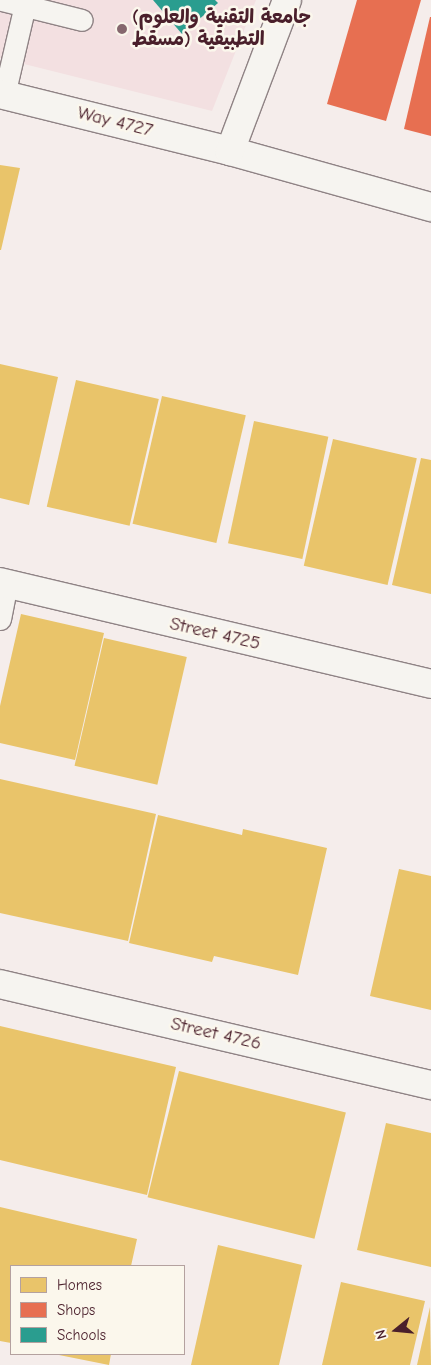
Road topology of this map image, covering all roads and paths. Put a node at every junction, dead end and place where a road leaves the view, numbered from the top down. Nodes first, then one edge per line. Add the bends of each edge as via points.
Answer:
1 (2, 0) edge
2 (287, 0) edge
3 (25, 6) junction
4 (82, 20) dead end
5 (2, 94) edge
6 (230, 151) junction
7 (431, 206) edge
8 (3, 583) edge
9 (0, 619) edge
10 (431, 684) edge
11 (0, 984) edge
12 (431, 1085) edge

1 - 3 lane
2 - 6 street
3 - 4 lane
3 - 5 lane
5 - 6 street, Way 4727
6 - 7 street, Way 4727
8 - 9 lane
8 - 10 street, Street 4725
11 - 12 street, Street 4726

